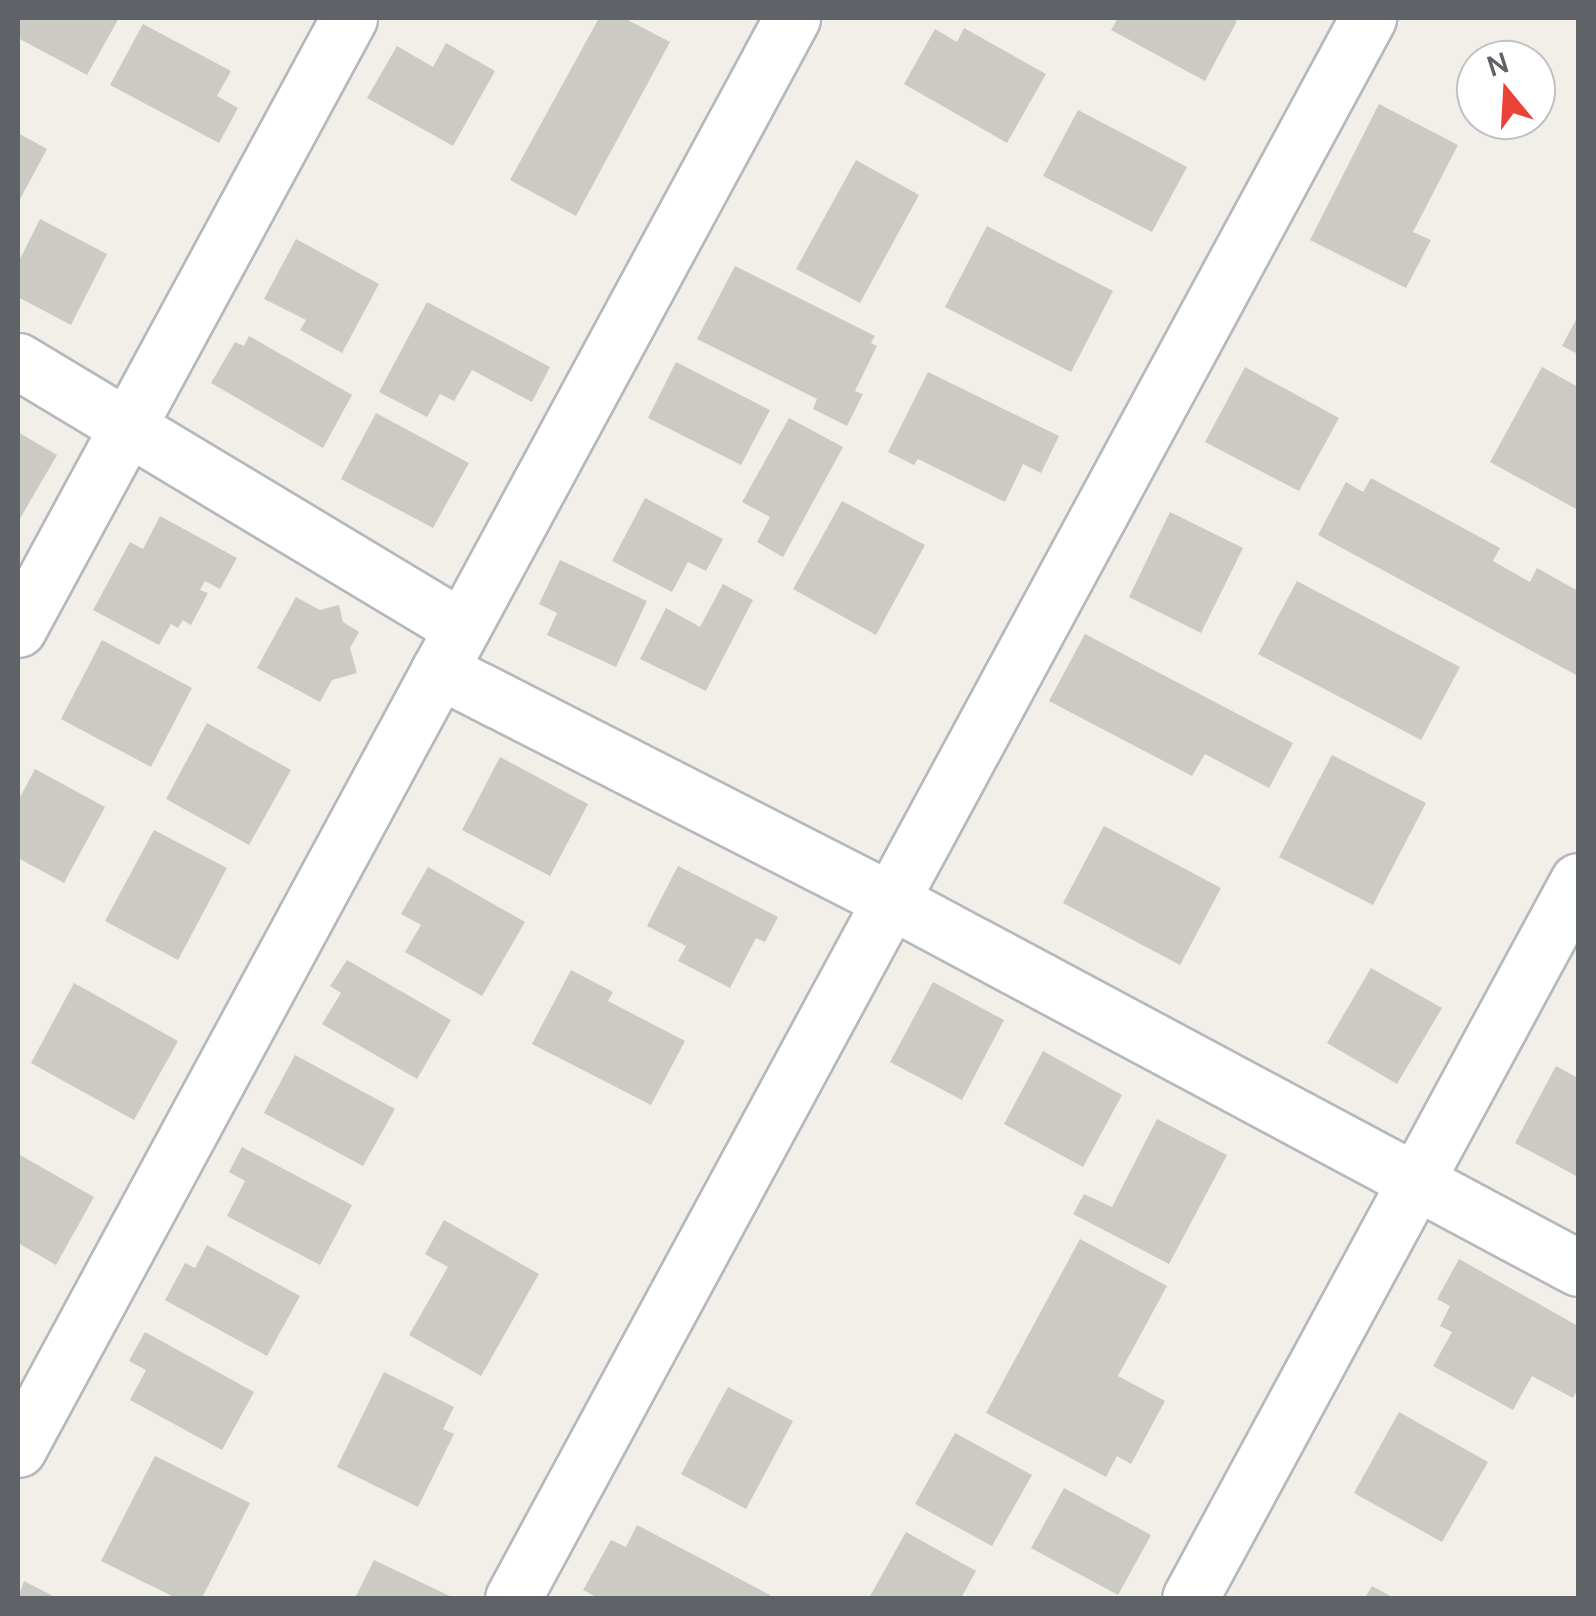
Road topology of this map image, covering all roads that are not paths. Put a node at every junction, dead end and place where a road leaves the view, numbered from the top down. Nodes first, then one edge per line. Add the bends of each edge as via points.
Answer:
1 (349, 18) edge
2 (792, 18) edge
3 (1368, 18) edge
4 (18, 361) edge
5 (128, 426) junction
6 (18, 629) edge
7 (450, 649) junction
8 (1578, 881) edge
9 (890, 900) junction
10 (1415, 1182) junction
11 (1578, 1268) edge
12 (18, 1449) edge
13 (513, 1598) edge
14 (1190, 1598) edge

1 - 5 street
2 - 7 street
3 - 9 street
4 - 5 street
5 - 6 street
5 - 7 street
7 - 9 street
7 - 12 street
8 - 10 street
9 - 10 street
9 - 13 street
10 - 11 street
10 - 14 street

